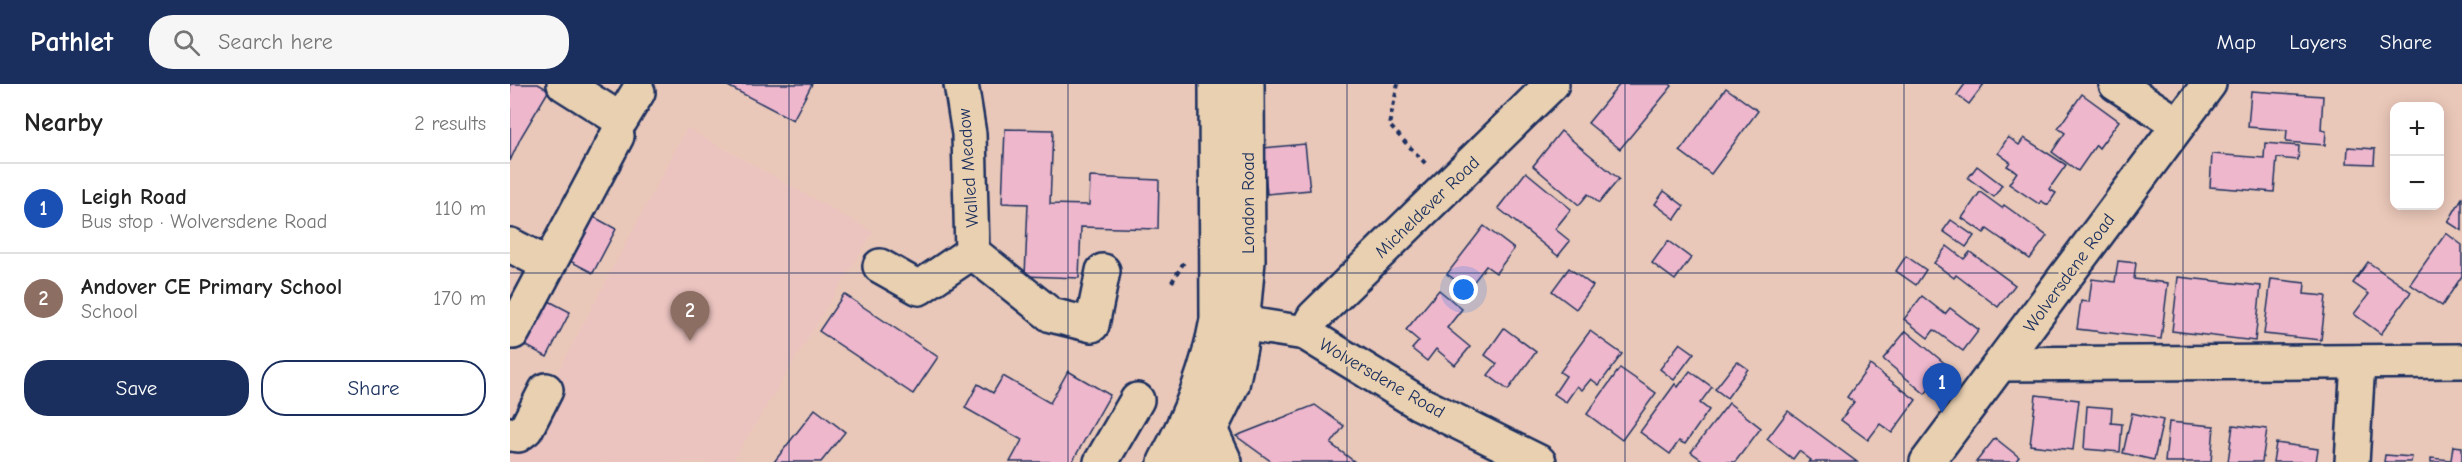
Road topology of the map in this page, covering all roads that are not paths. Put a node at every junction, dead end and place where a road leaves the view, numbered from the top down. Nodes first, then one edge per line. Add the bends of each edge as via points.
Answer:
1 (564, 84) edge
2 (961, 84) edge
3 (1216, 84) edge
4 (1247, 84) edge
5 (1552, 84) edge
6 (2116, 84) edge
7 (2209, 84) edge
8 (638, 92) dead end
9 (2178, 124) junction
10 (617, 136) dead end
11 (510, 245) edge
12 (972, 252) junction
13 (547, 264) junction
14 (880, 266) dead end
15 (1103, 271) dead end
16 (1230, 321) junction
17 (513, 332) dead end
18 (1305, 333) junction
19 (2462, 361) edge
20 (2358, 362) junction
21 (2002, 364) junction
22 (546, 390) dead end
23 (1137, 400) dead end
24 (1210, 429) junction
25 (510, 434) edge
26 (1535, 461) edge
27 (1101, 462) edge
28 (1165, 462) edge
29 (1194, 462) edge
30 (1225, 462) edge
31 (1927, 462) edge
32 (2352, 462) edge

1 - 8 street via 621,120
2 - 12 street, Walled Meadow via 969,134
3 - 16 street, London Road
4 - 16 street, London Road via 1248,261
5 - 18 street, Micheldever Road via 1314,317
6 - 9 street
7 - 9 street, Wolversdene Road
9 - 21 street, Wolversdene Road
10 - 13 street
11 - 13 street
12 - 14 street via 919,288
12 - 15 street via 1051,315 1092,325
13 - 17 street
16 - 18 street, Wolversdene Road
16 - 24 street via 1240,347 1232,385
16 - 28 street via 1211,352
18 - 26 street, Wolversdene Road via 1419,403
19 - 20 street
20 - 21 street
20 - 32 street
21 - 31 street, Wolversdene Road
22 - 25 street via 526,429 518,435
23 - 27 street
24 - 29 street
24 - 30 street

